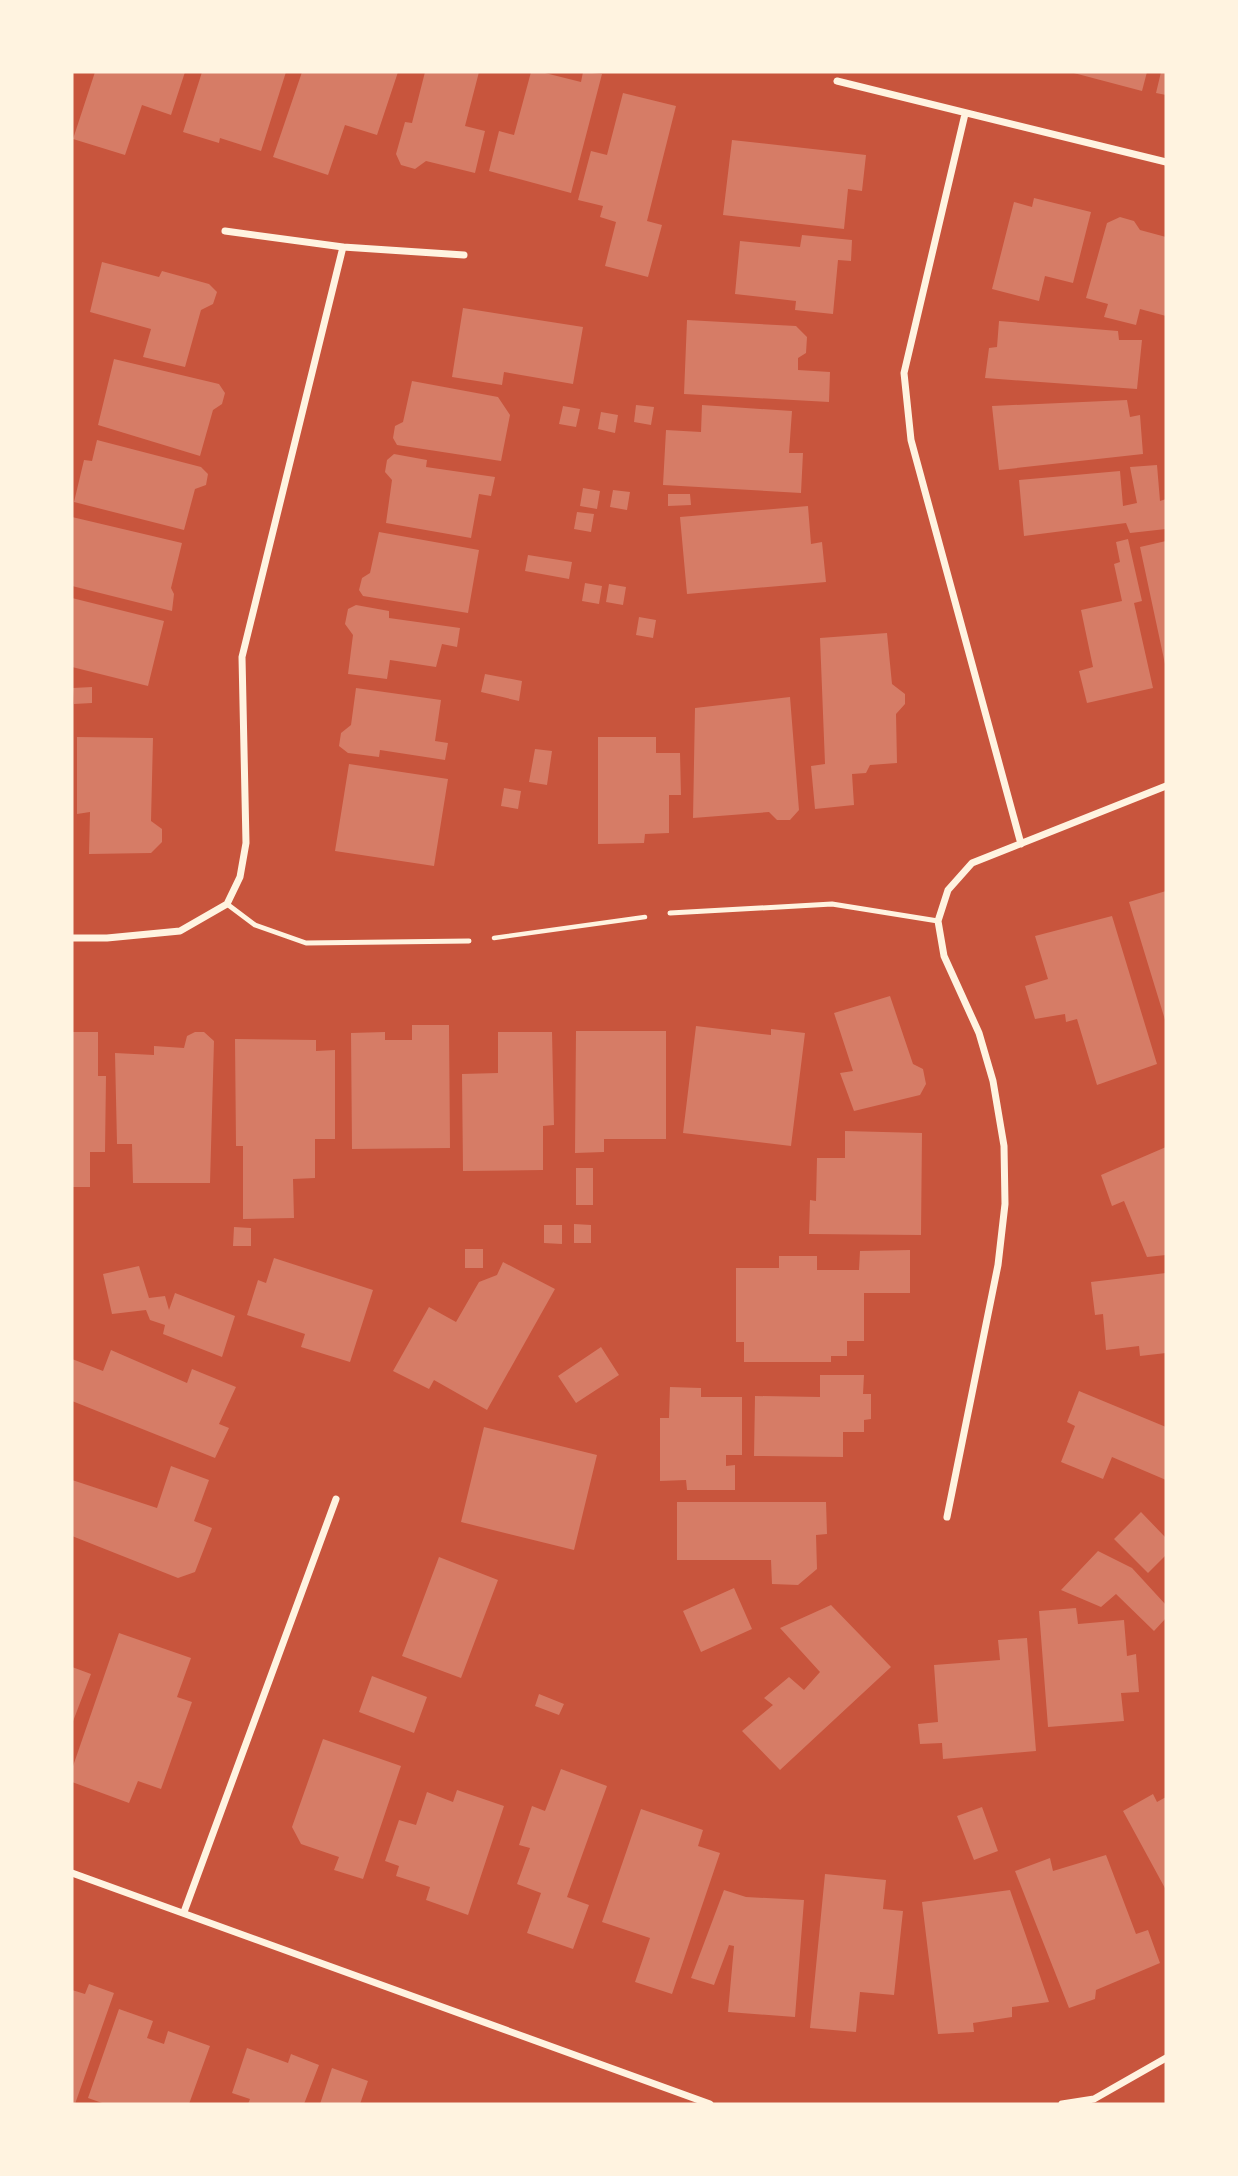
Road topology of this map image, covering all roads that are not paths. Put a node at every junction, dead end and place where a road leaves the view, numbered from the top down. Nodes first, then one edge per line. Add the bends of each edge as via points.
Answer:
1 (837, 81) dead end
2 (965, 114) junction
3 (1166, 162) edge
4 (225, 231) dead end
5 (343, 247) junction
6 (464, 255) dead end
7 (1166, 786) edge
8 (1021, 844) junction
9 (227, 904) junction
10 (670, 913) road end
11 (938, 921) junction
12 (72, 938) edge
13 (469, 941) road end
14 (336, 1499) dead end
15 (947, 1517) dead end
16 (72, 1873) edge
17 (184, 1912) junction
18 (1166, 2057) edge
19 (1095, 2102) edge
20 (710, 2104) edge
21 (1062, 2104) edge

1 - 2 street
2 - 3 street
2 - 8 street via 904,373 911,440
4 - 5 street
5 - 6 street
5 - 9 street via 242,657 246,843 240,877
7 - 8 street
8 - 11 street via 972,863 948,890
9 - 12 street via 180,931
9 - 13 lane via 255,925 306,943
10 - 11 lane via 832,904
11 - 15 street via 944,956 979,1033 993,1082 1004,1146 1005,1204 998,1265
14 - 17 street
16 - 17 street
17 - 20 street
18 - 19 street
19 - 21 street

